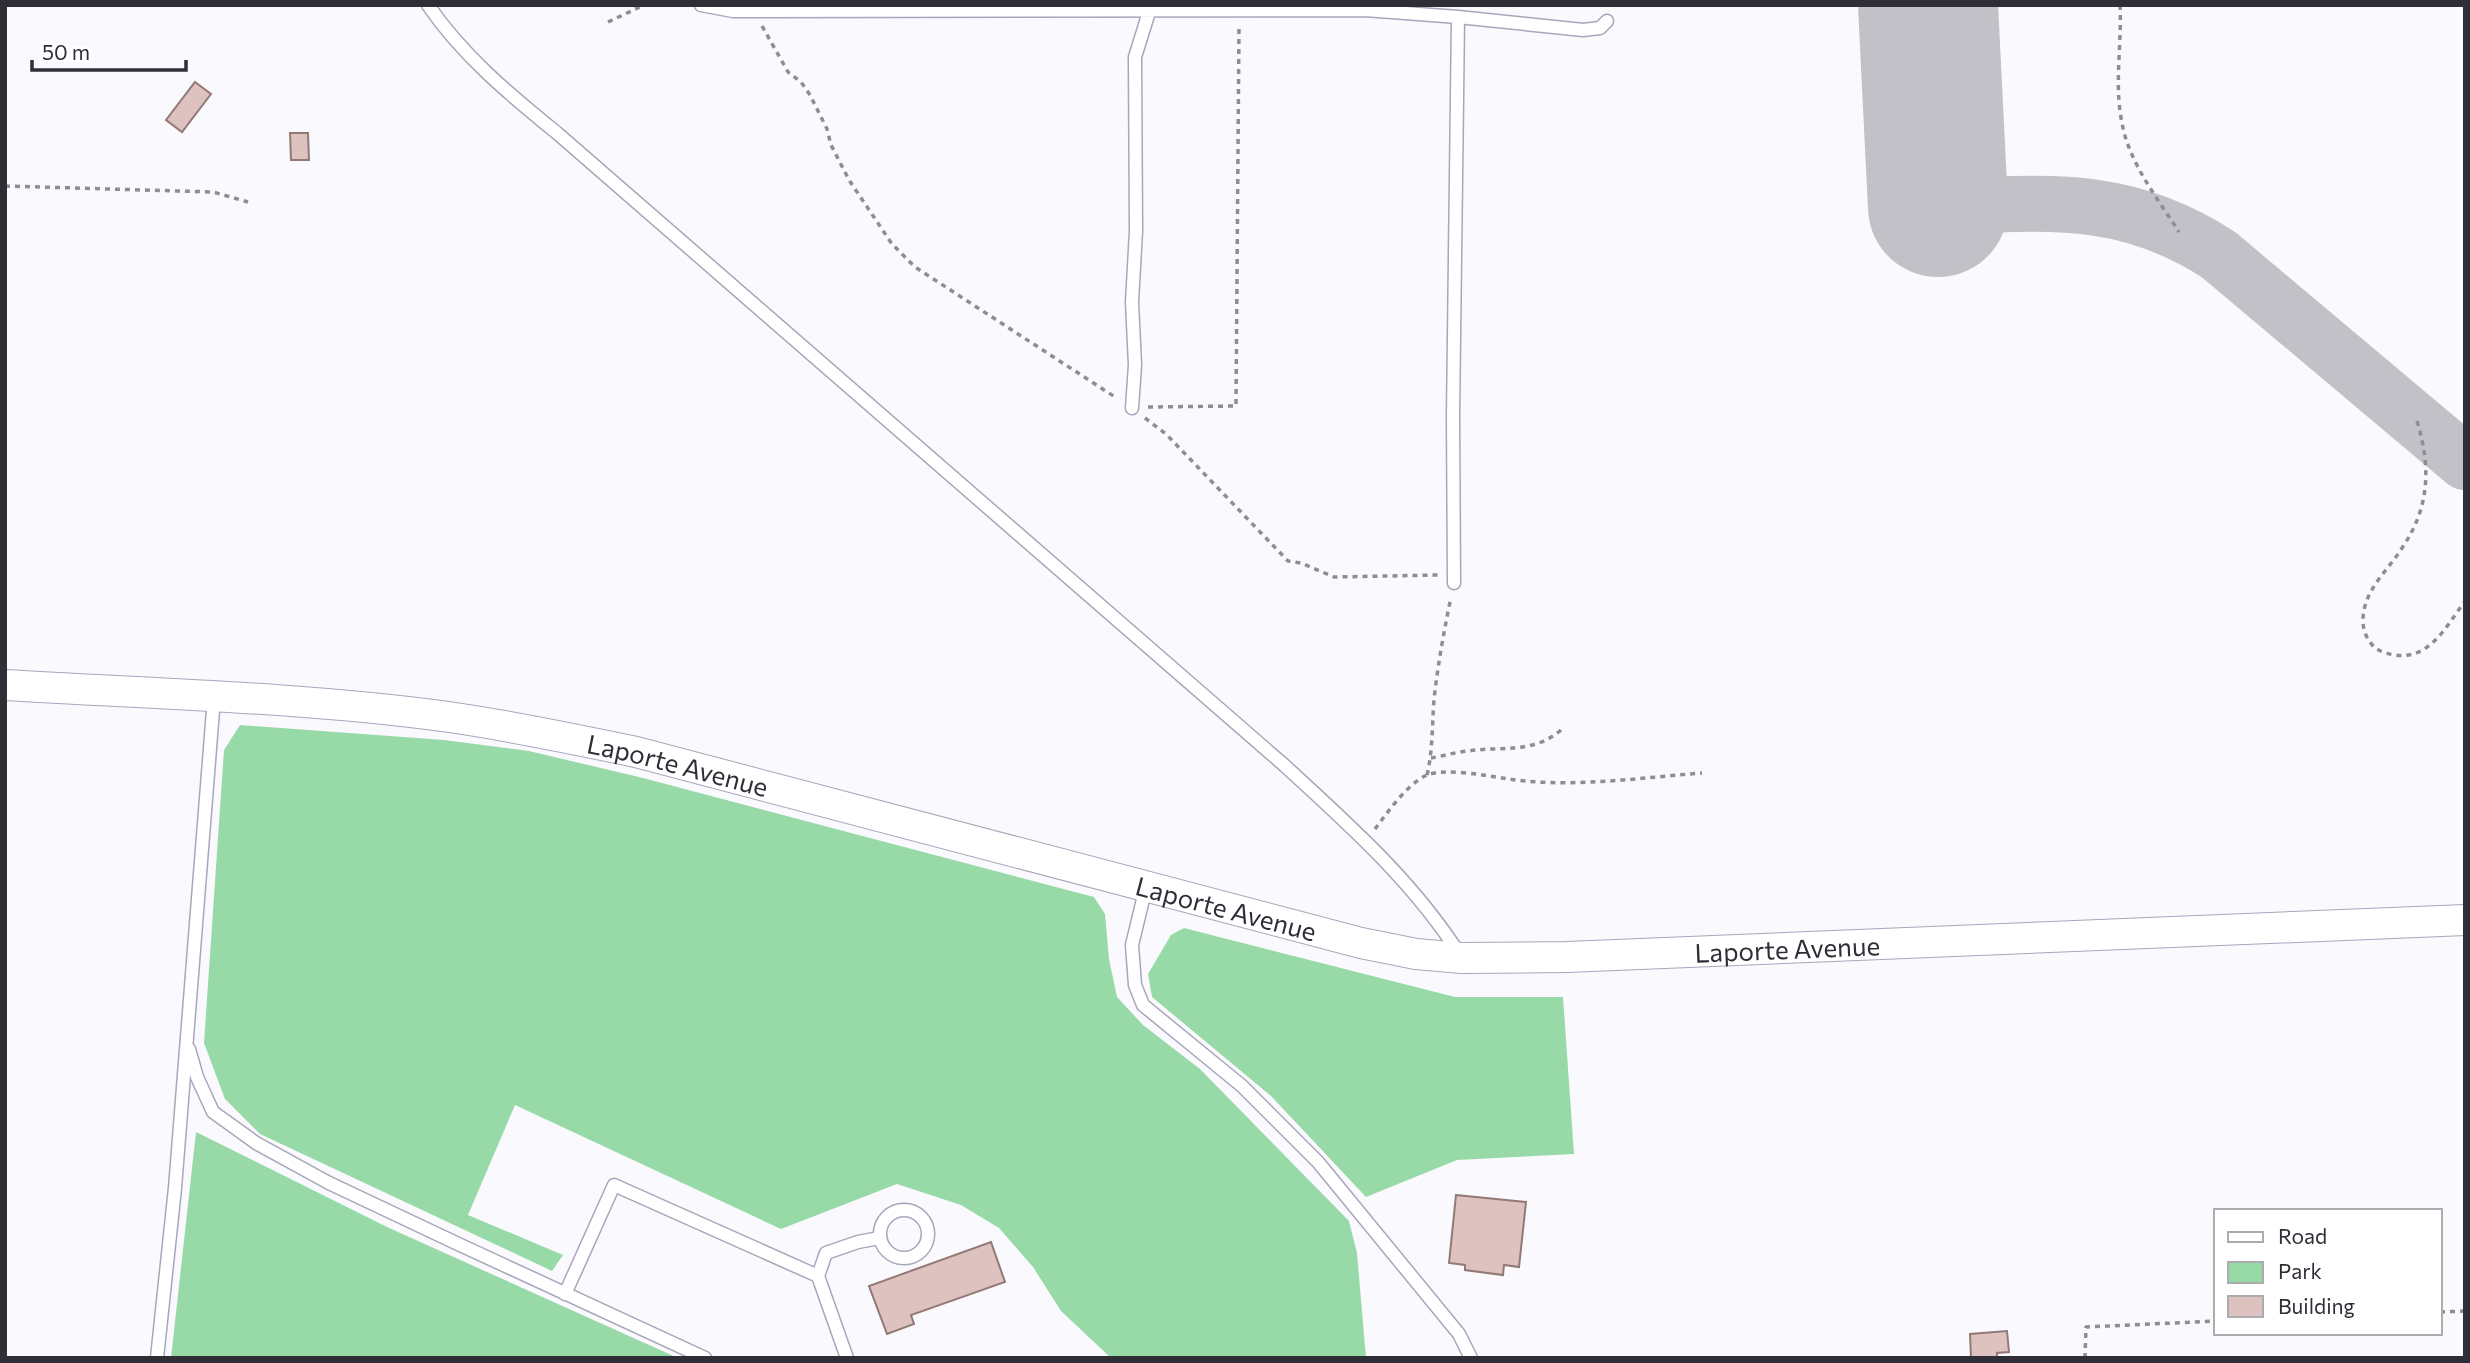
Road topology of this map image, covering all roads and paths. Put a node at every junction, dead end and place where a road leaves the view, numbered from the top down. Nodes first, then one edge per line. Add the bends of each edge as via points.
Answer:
1 (428, 5) edge
2 (644, 5) edge
3 (701, 5) edge
4 (2120, 5) edge
5 (753, 11) junction
6 (1239, 11) junction
7 (1149, 12) junction
8 (1458, 17) junction
9 (1608, 21) dead end
10 (608, 22) dead end
11 (5, 186) edge
12 (248, 202) dead end
13 (2179, 232) dead end
14 (1132, 408) junction
15 (2417, 421) dead end
16 (1454, 579) junction
17 (2465, 601) edge
18 (5, 685) edge
19 (214, 698) junction
20 (1562, 729) dead end
21 (1431, 758) junction
22 (1702, 773) dead end
23 (1427, 775) junction
24 (1366, 841) junction
25 (1146, 887) junction
26 (2465, 920) edge
27 (1462, 958) junction
28 (187, 1038) junction
29 (879, 1238) junction
30 (818, 1276) junction
31 (565, 1294) junction
32 (2465, 1311) edge
33 (2442, 1312) edge
34 (2214, 1321) edge
35 (157, 1358) edge
36 (705, 1358) edge
37 (847, 1358) edge
38 (1471, 1358) edge
39 (2085, 1358) edge

1 - 24 lane via 460,48 506,92
2 - 10 path
3 - 5 lane
4 - 13 path via 2122,126 2145,178
5 - 7 lane
5 - 14 path via 788,72 810,95 849,180 892,244 915,267
6 - 7 lane
6 - 8 lane via 1365,10
6 - 14 path via 1236,406
7 - 14 lane via 1135,57
8 - 9 lane via 1583,30 1600,28
8 - 16 lane
11 - 12 path via 213,192
14 - 16 path via 1167,434 1288,561 1334,577
15 - 17 path via 2427,468 2424,500 2402,549 2376,581 2363,623 2377,650 2390,655 2419,654
16 - 21 path via 1437,670
18 - 19 street, Laporte Avenue
19 - 25 street, Laporte Avenue via 396,711 525,729 636,752
19 - 28 lane
20 - 21 path via 1544,743
21 - 23 path
22 - 23 path via 1553,783 1458,772
23 - 24 path via 1410,788
24 - 27 lane via 1427,908
25 - 27 street, Laporte Avenue via 1361,943
25 - 38 lane via 1132,944 1135,985 1143,1005 1242,1086 1318,1162 1459,1334
26 - 27 street, Laporte Avenue
28 - 31 lane via 213,1112 256,1143
28 - 35 lane
29 - 29 lane via 887,1252 910,1258 927,1241 927,1225 917,1213 901,1209 882,1222
29 - 30 lane via 826,1253
30 - 31 lane via 614,1185
30 - 37 lane
31 - 36 lane
32 - 33 path
34 - 39 path via 2087,1327

